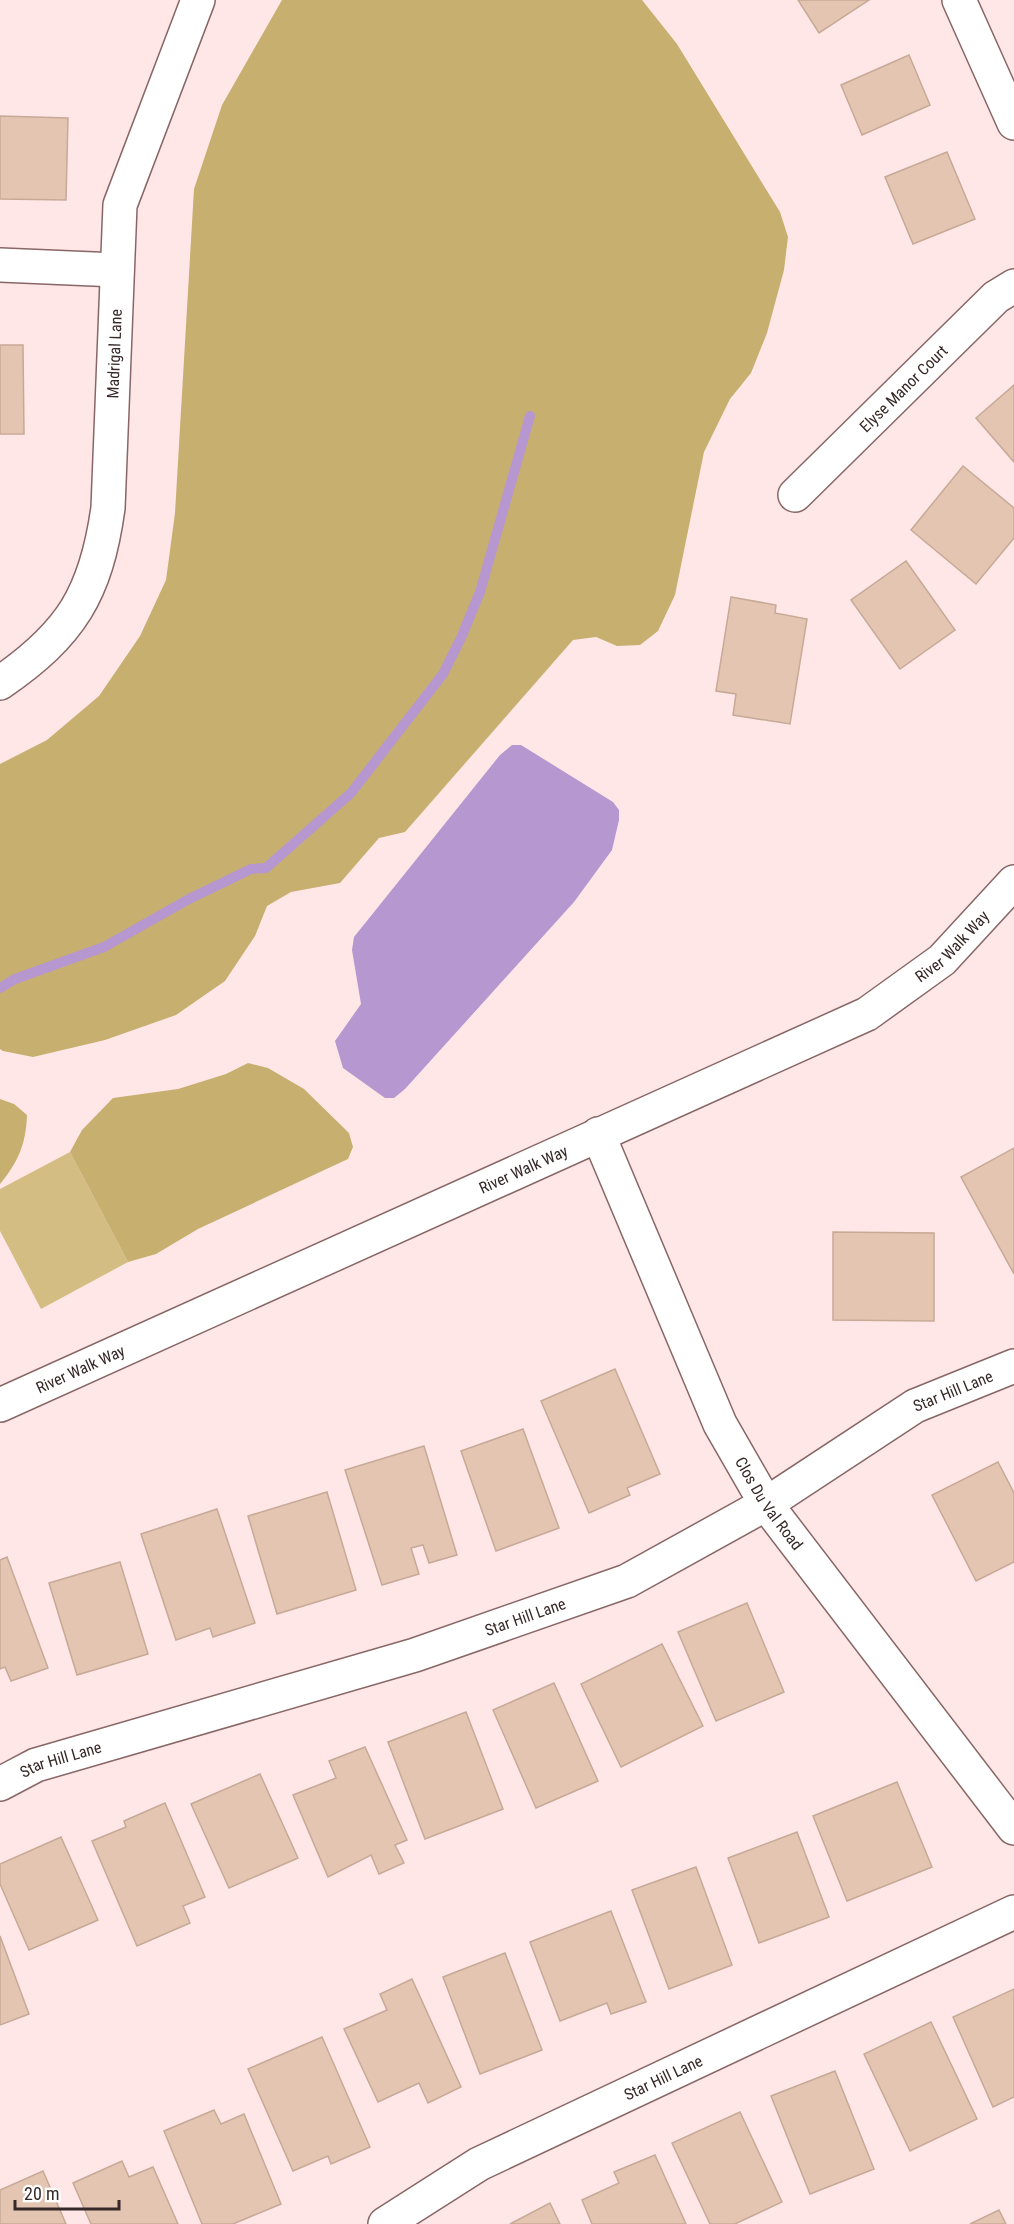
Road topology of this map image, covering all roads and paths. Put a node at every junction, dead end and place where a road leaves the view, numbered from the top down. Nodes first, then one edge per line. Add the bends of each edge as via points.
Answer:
1 (198, 0) edge
2 (959, 0) edge
3 (1014, 123) edge
4 (0, 265) edge
5 (117, 270) junction
6 (1014, 286) edge
7 (795, 495) dead end
8 (0, 683) edge
9 (1014, 882) edge
10 (598, 1134) junction
11 (1014, 1366) edge
12 (0, 1405) edge
13 (766, 1504) junction
14 (0, 1784) edge
15 (1014, 1828) edge
16 (1014, 1912) edge
17 (385, 2224) edge

1 - 5 street, Madrigal Lane via 120,205
2 - 3 street
4 - 5 street
5 - 8 street, Madrigal Lane via 108,508 100,556 75,612 51,642
6 - 7 street, Elyse Manor Court via 996,297
9 - 10 street, River Walk Way via 942,960 867,1014
10 - 12 street, River Walk Way
10 - 13 street, Clos Du Val Road via 720,1424
11 - 13 street, Star Hill Lane via 915,1406
13 - 14 street, Star Hill Lane via 627,1581 415,1655 36,1765
13 - 15 street, Clos Du Val Road
16 - 17 street, Star Hill Lane via 478,2164

